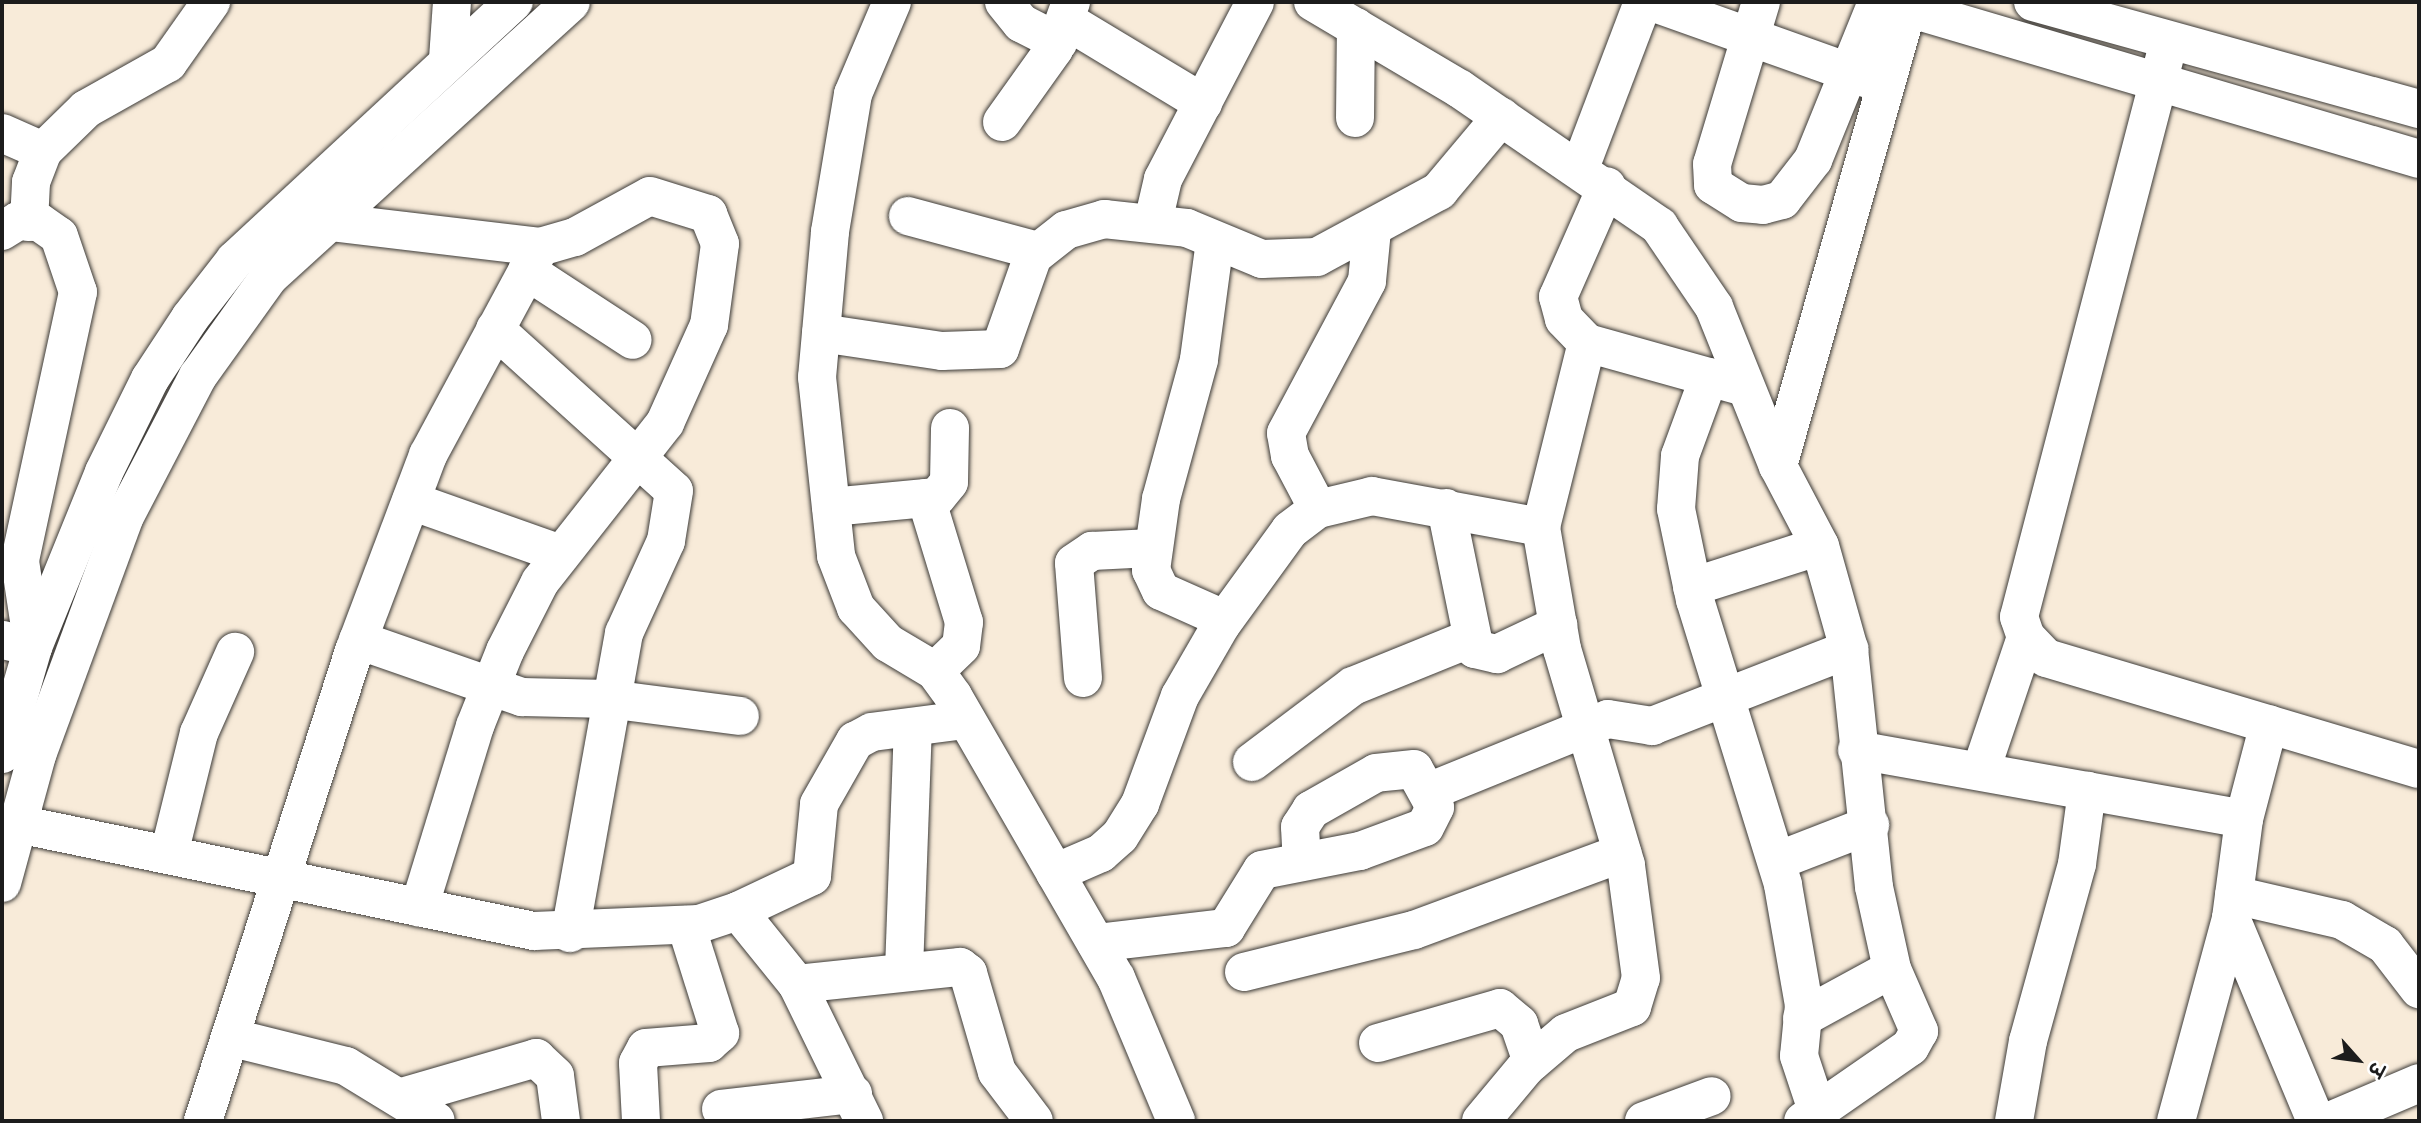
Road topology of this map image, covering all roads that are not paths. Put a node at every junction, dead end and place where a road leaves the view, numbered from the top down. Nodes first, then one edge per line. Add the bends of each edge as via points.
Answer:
1 (211, 2) edge
2 (452, 2) edge
3 (514, 2) edge
4 (571, 2) edge
5 (892, 2) edge
6 (1004, 2) edge
7 (1255, 2) edge
8 (1313, 2) edge
9 (1643, 2) edge
10 (1652, 2) edge
11 (1761, 2) edge
12 (2033, 2) edge
13 (1891, 4) edge
14 (1065, 22) edge
15 (1356, 27) junction
16 (1750, 38) junction
17 (2169, 41) junction
18 (448, 59) junction
19 (1849, 72) junction
20 (2158, 84) junction
21 (1885, 85) junction
22 (1203, 103) junction
23 (2419, 109) edge
24 (1501, 117) junction
25 (1355, 118) dead end
26 (1002, 122) dead end
27 (2, 133) edge
28 (43, 151) junction
29 (2419, 159) edge
30 (1594, 177) junction
31 (908, 216) dead end
32 (330, 222) junction
33 (1153, 222) junction
34 (15, 226) edge
35 (1372, 230) junction
36 (1215, 241) junction
37 (1038, 251) junction
38 (533, 259) junction
39 (495, 330) junction
40 (821, 333) junction
41 (633, 340) dead end
42 (1587, 343) junction
43 (1709, 377) junction
44 (1745, 387) junction
45 (950, 428) dead end
46 (637, 458) junction
47 (1778, 466) junction
48 (926, 498) junction
49 (411, 501) junction
50 (831, 507) junction
51 (1446, 508) junction
52 (1318, 509) junction
53 (1541, 527) junction
54 (1819, 546) junction
55 (1152, 548) junction
56 (561, 554) junction
57 (1692, 587) junction
58 (1224, 620) junction
59 (1558, 625) junction
60 (2026, 637) junction
61 (1471, 638) junction
62 (358, 640) junction
63 (18, 643) edge
64 (1849, 649) junction
65 (235, 652) dead end
66 (935, 671) junction
67 (1083, 678) dead end
68 (490, 688) junction
69 (1725, 698) junction
70 (610, 699) junction
71 (740, 716) dead end
72 (965, 720) junction
73 (2269, 724) junction
74 (913, 727) junction
75 (1585, 729) junction
76 (1857, 750) junction
77 (2, 754) edge
78 (1252, 762) dead end
79 (2419, 769) edge
80 (1981, 770) junction
81 (2087, 791) junction
82 (1428, 792) junction
83 (2244, 820) junction
84 (18, 824) junction
85 (1870, 825) junction
86 (1622, 852) junction
87 (169, 854) junction
88 (1302, 860) junction
89 (1777, 861) junction
90 (1055, 873) junction
91 (285, 878) junction
92 (2, 883) edge
93 (2232, 907) junction
94 (419, 908) junction
95 (738, 911) junction
96 (686, 925) junction
97 (569, 933) junction
98 (1096, 943) junction
99 (1892, 969) junction
100 (904, 970) junction
101 (1244, 972) dead end
102 (797, 984) junction
103 (2419, 989) edge
104 (1802, 1018) junction
105 (233, 1038) junction
106 (1378, 1043) dead end
107 (1532, 1062) junction
108 (2419, 1083) edge
109 (1712, 1096) dead end
110 (402, 1097) junction
111 (858, 1107) edge
112 (721, 1109) dead end
113 (1826, 1114) edge
114 (1492, 1117) edge
115 (203, 1121) edge
116 (436, 1121) edge
117 (561, 1121) edge
118 (641, 1121) edge
119 (1034, 1121) edge
120 (1176, 1121) edge
121 (1644, 1121) edge
122 (2014, 1121) edge
123 (2176, 1121) edge
124 (2316, 1121) edge
125 (2330, 1121) edge

1 - 28 street via 168,63 86,109
2 - 18 street
3 - 18 street
4 - 32 street
5 - 40 street via 853,94
6 - 14 street via 1021,23
7 - 22 street
8 - 15 street
9 - 30 street
10 - 16 street
11 - 16 street
12 - 17 street
13 - 19 street
13 - 20 street
13 - 21 street
14 - 22 street
14 - 26 street
15 - 24 street
15 - 25 street
16 - 19 street
16 - 19 street via 1712,164 1713,185 1741,203 1782,200 1796,187
17 - 20 street
17 - 23 street
18 - 63 street via 235,260 190,318 150,379
19 - 21 street
20 - 29 street
20 - 60 street via 2019,617
21 - 47 street
22 - 33 street via 1163,179
24 - 30 street
24 - 35 street via 1439,191
27 - 28 street
28 - 34 street
30 - 42 street via 1558,297 1564,319
30 - 44 street via 1659,226 1694,274
31 - 37 street
32 - 38 street
32 - 84 street via 269,277 198,376 124,518
33 - 36 street
33 - 37 street via 1104,219 1066,230
34 - 63 street via 59,236 78,292 20,561
35 - 36 street via 1294,262 1262,259
35 - 52 street via 1367,281 1286,433 1290,456
36 - 55 street via 1199,360
37 - 40 street via 1000,349 942,351
38 - 39 street
38 - 41 street
38 - 46 street via 650,196 708,214 717,226 717,298 709,325 665,423
39 - 46 street
39 - 49 street
40 - 50 street via 817,377
42 - 43 street
42 - 53 street
43 - 44 street
43 - 57 street via 1675,482
44 - 47 street
45 - 48 street via 949,482 937,497
46 - 56 street
46 - 70 street via 667,478 674,505 666,541 624,634
47 - 54 street
48 - 50 street
48 - 66 street via 964,622 961,646
49 - 56 street
49 - 62 street
50 - 66 street via 836,556 856,608 888,643
51 - 52 street via 1372,496
51 - 53 street
51 - 61 street
52 - 58 street via 1290,530
53 - 59 street
54 - 57 street
54 - 64 street
55 - 58 street via 1151,570 1161,591
55 - 67 street via 1092,551 1074,564
56 - 68 street via 540,582
57 - 69 street
58 - 90 street via 1180,696 1132,819 1101,853
59 - 61 street via 1497,654 1475,649
59 - 75 street
60 - 73 street via 2046,658
60 - 80 street
61 - 78 street via 1353,686
62 - 68 street
62 - 91 street
63 - 77 street
64 - 69 street
64 - 76 street
65 - 87 street via 199,733
66 - 72 street
68 - 70 street via 552,701
68 - 94 street
69 - 75 street via 1651,726 1618,718
69 - 89 street
70 - 71 street
70 - 97 street
72 - 74 street
72 - 90 street
73 - 79 street
73 - 83 street
74 - 95 street via 872,732 855,741 819,804 812,876
74 - 100 street
75 - 82 street
75 - 86 street
76 - 80 street
76 - 85 street
80 - 81 street
81 - 83 street
81 - 122 street via 2077,864 2028,1041
82 - 88 street via 1435,807 1425,827 1371,848
82 - 88 street via 1406,766 1376,773 1305,817
83 - 93 street
84 - 87 street
84 - 92 street
85 - 89 street
85 - 99 street via 1874,887
86 - 101 street via 1414,930
86 - 107 street via 1639,995 1619,1015 1566,1033
87 - 91 street
88 - 98 street via 1262,870 1226,928
89 - 104 street via 1801,982
90 - 98 street
91 - 94 street
91 - 105 street
93 - 103 street via 2342,920 2385,945
93 - 123 street
93 - 124 street
94 - 97 street
95 - 96 street
95 - 102 street
96 - 97 street
96 - 118 street via 720,1033 709,1043 646,1048 638,1063
98 - 120 street
99 - 104 street
99 - 113 street via 1915,1014 1917,1038
100 - 102 street
100 - 119 street via 950,964 968,973 997,1072
102 - 111 street
104 - 113 street via 1799,1056
105 - 110 street via 346,1066
105 - 115 street
106 - 107 street via 1500,1008 1519,1024
107 - 114 street
108 - 125 street
109 - 121 street
110 - 116 street
110 - 117 street via 536,1058 555,1076
111 - 112 street

